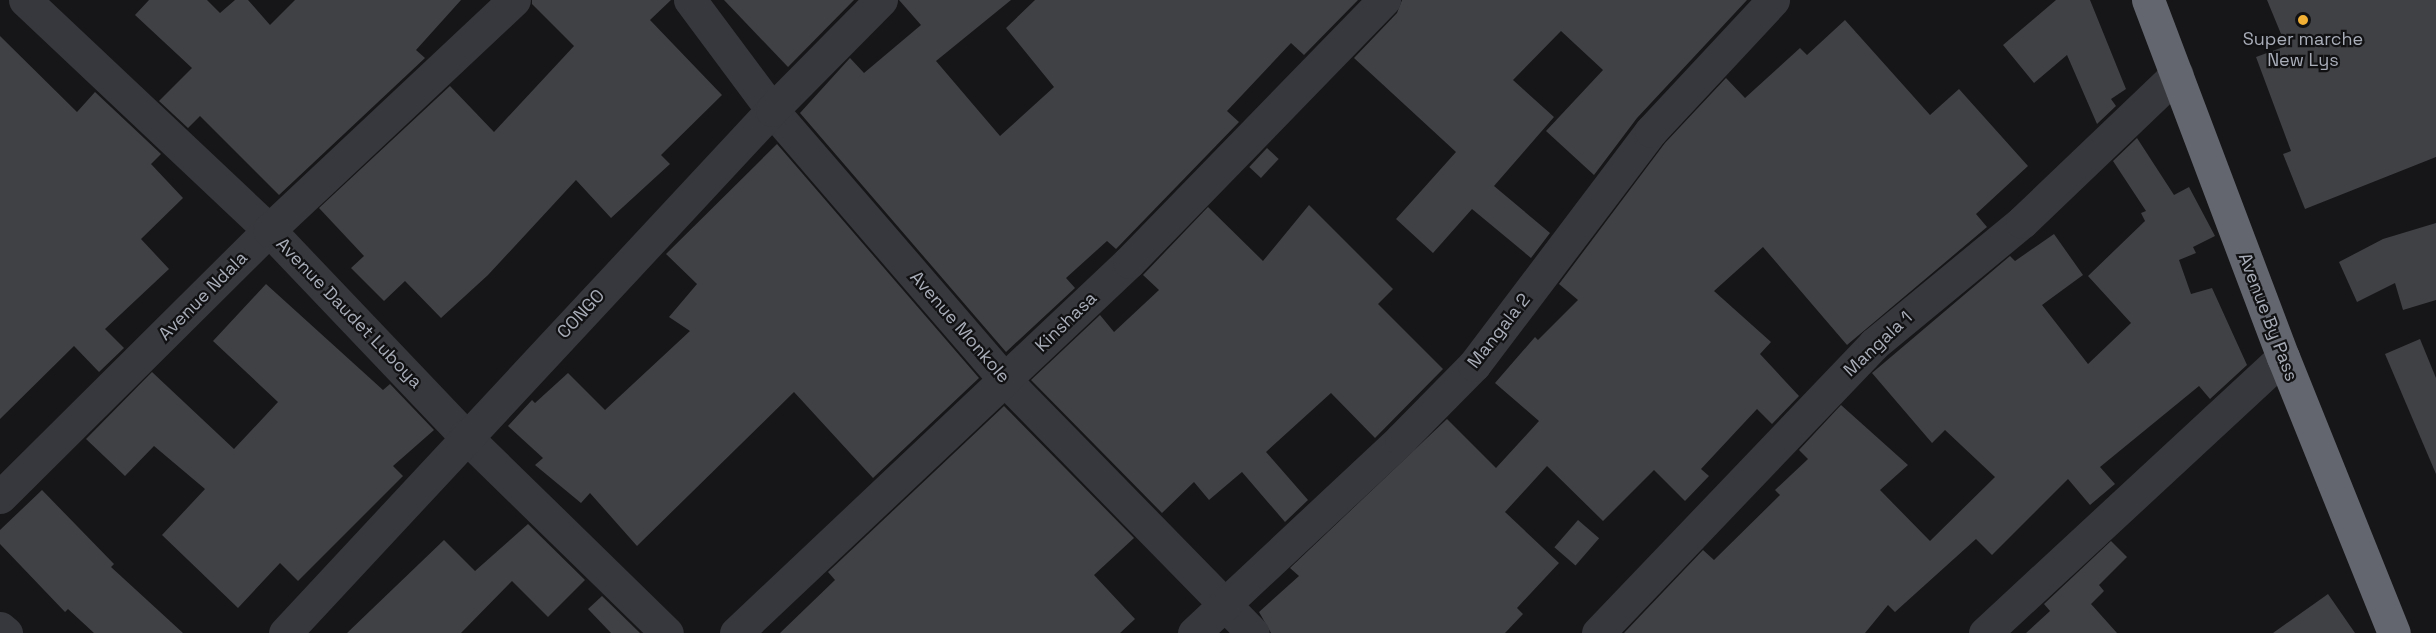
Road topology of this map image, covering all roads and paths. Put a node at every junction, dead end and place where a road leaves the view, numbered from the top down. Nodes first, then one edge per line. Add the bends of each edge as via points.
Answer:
1 (6, 0) edge
2 (24, 0) edge
3 (514, 0) edge
4 (690, 0) edge
5 (881, 0) edge
6 (1384, 0) edge
7 (1773, 0) edge
8 (2148, 0) edge
9 (0, 5) edge
10 (2177, 74) junction
11 (772, 110) junction
12 (269, 230) junction
13 (2283, 357) junction
14 (1005, 380) junction
15 (465, 436) junction
16 (0, 497) edge
17 (1224, 605) junction
18 (0, 628) edge
19 (2392, 632) edge
20 (6, 633) edge
21 (285, 633) edge
22 (667, 633) edge
23 (736, 633) edge
24 (1194, 633) edge
25 (1253, 633) edge
26 (1598, 633) edge
27 (1985, 633) edge

1 - 9 street
2 - 12 street, Avenue Daudet Luboya
3 - 12 street, Avenue Ndala
4 - 11 street, Avenue Monkole
5 - 11 street, CONGO
6 - 14 street, Kinshasa via 1183,209
7 - 17 street, Mangala 2 via 1651,131 1474,364 1401,439
8 - 10 highway, Avenue By Pass
10 - 13 highway, Avenue By Pass
10 - 26 street, Mangala 1 via 2022,222 1874,344
11 - 14 street, Avenue Monkole
11 - 15 street, CONGO
12 - 15 street, Avenue Daudet Luboya
12 - 16 street, Avenue Ndala
13 - 19 highway, Avenue By Pass
13 - 27 street
14 - 17 street, Avenue Monkole
14 - 23 street, Kinshasa
15 - 21 street, CONGO
15 - 22 street, Avenue Daudet Luboya
17 - 24 street, Mangala 2
17 - 25 street, Avenue Monkole
18 - 20 street

